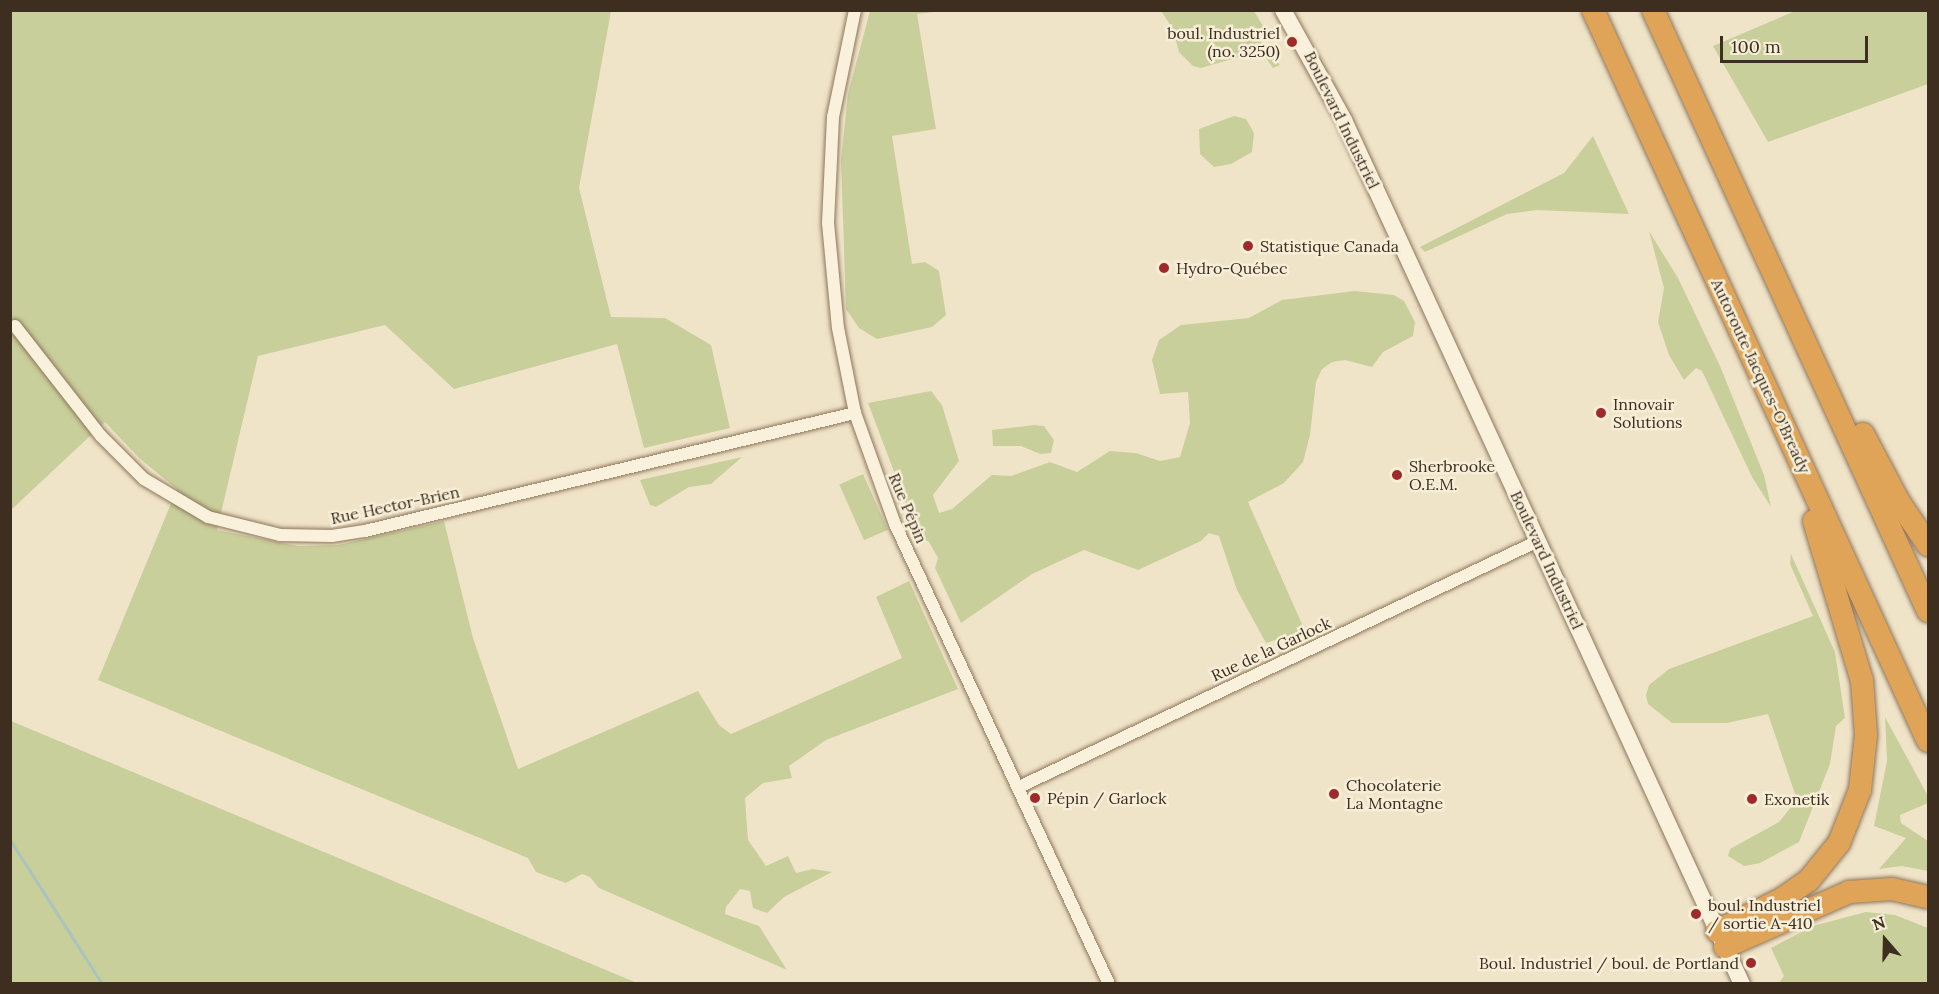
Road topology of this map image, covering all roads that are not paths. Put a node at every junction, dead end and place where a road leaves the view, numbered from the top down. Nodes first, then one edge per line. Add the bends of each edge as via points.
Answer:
1 (855, 10) edge
2 (1283, 10) edge
3 (1593, 10) edge
4 (1653, 10) edge
5 (1757, 237) junction
6 (15, 326) dead end
7 (1774, 406) junction
8 (855, 413) junction
9 (1538, 542) junction
10 (1929, 545) edge
11 (1929, 611) edge
12 (1929, 741) edge
13 (1019, 787) junction
14 (1929, 897) edge
15 (1721, 939) junction
16 (1108, 984) edge
17 (1742, 984) edge

1 - 8 street, Rue Pépin via 833,117 828,223 838,328
2 - 9 street, Boulevard Industriel via 1335,102
3 - 7 highway, Autoroute Jacques-O'Bready
4 - 5 highway
5 - 10 highway via 1899,502
5 - 11 highway
6 - 8 street, Rue Hector-Brien via 101,436 144,479 208,516 280,535 324,537 365,531
7 - 12 highway, Autoroute Jacques-O'Bready
7 - 15 highway via 1858,662 1866,713 1865,760 1851,819 1823,865 1787,896
8 - 13 street, Rue Pépin via 895,524
9 - 13 street, Rue de la Garlock
9 - 15 street, Boulevard Industriel
13 - 16 street, Rue Pépin
14 - 15 highway via 1886,889 1849,892
15 - 17 street, Boulevard Industriel

